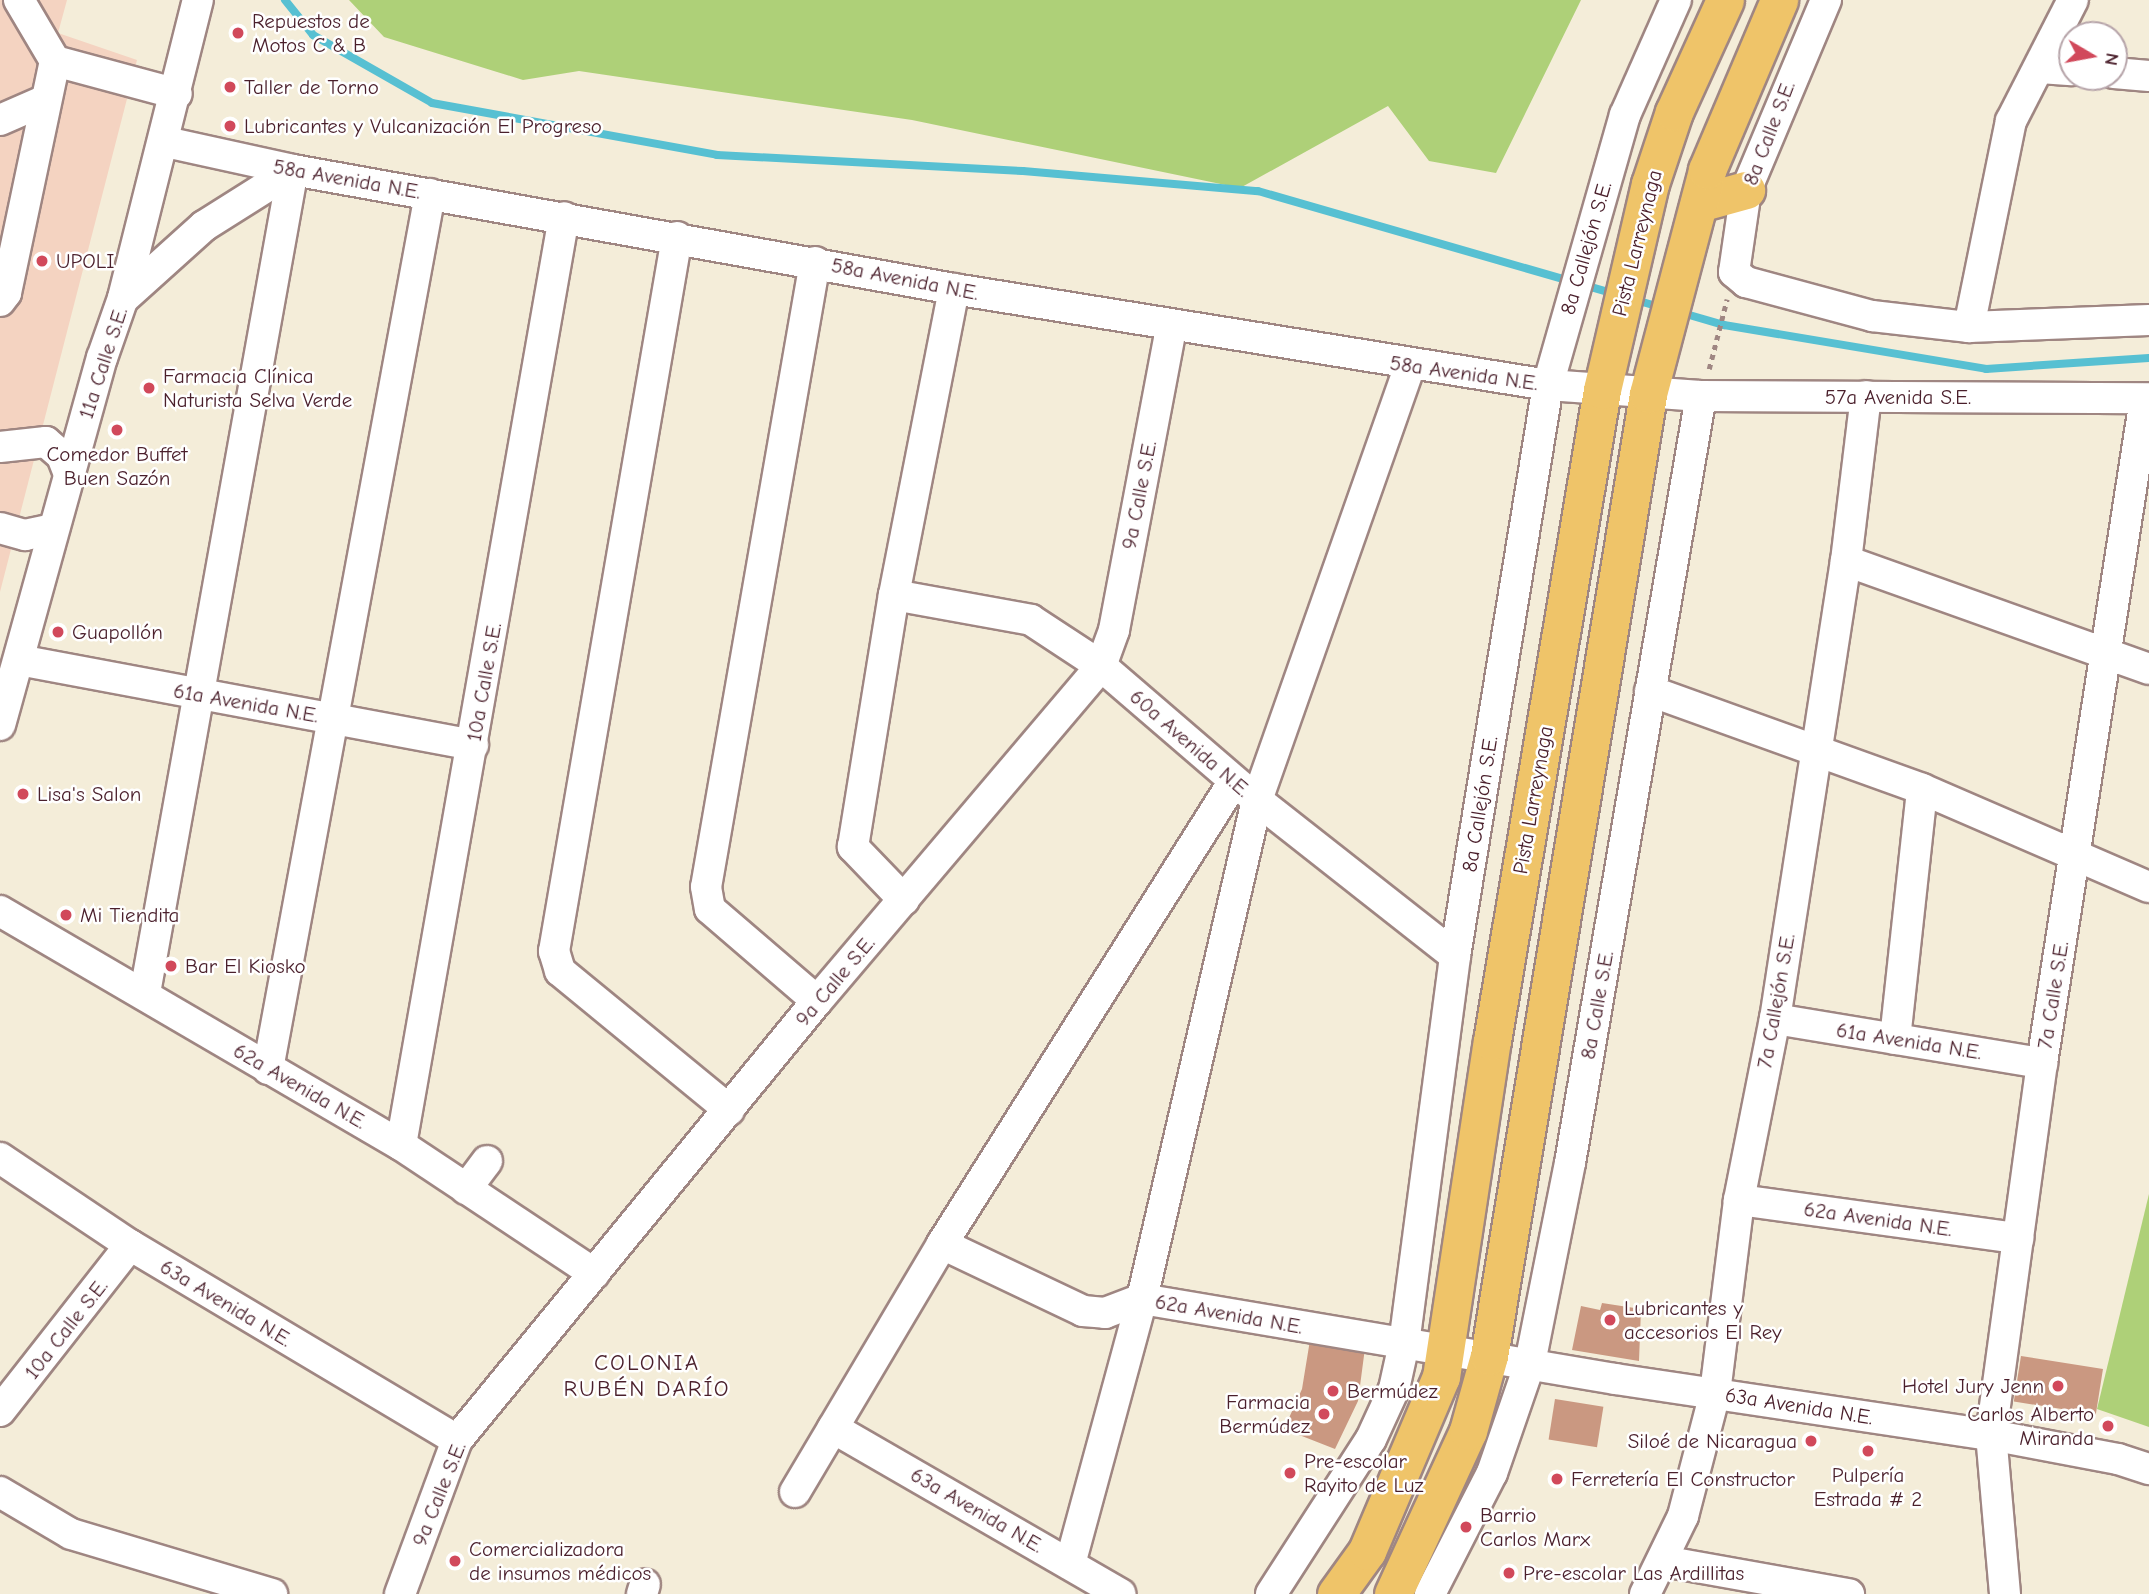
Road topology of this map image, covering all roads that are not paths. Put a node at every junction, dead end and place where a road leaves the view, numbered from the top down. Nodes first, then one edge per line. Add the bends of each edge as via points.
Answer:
1 (19, 0) edge
2 (198, 0) edge
3 (1676, 0) edge
4 (1726, 0) edge
5 (1779, 0) edge
6 (1826, 0) edge
7 (2073, 0) edge
8 (55, 61) junction
9 (2040, 68) junction
10 (2058, 69) edge
11 (2128, 74) edge
12 (2149, 75) edge
13 (177, 94) junction
14 (46, 100) junction
15 (0, 120) edge
16 (166, 142) junction
17 (293, 170) junction
18 (1746, 190) junction
19 (430, 194) junction
20 (1699, 203) junction
21 (564, 218) junction
22 (677, 237) junction
23 (815, 262) junction
24 (954, 289) junction
25 (124, 298) junction
26 (0, 301) edge
27 (2149, 320) edge
28 (1171, 327) junction
29 (1969, 327) junction
30 (1410, 365) junction
31 (97, 379) junction
32 (1548, 385) junction
33 (1602, 390) junction
34 (1648, 394) junction
35 (1701, 396) junction
36 (1866, 396) junction
37 (2147, 398) edge
38 (46, 443) junction
39 (0, 447) edge
40 (69, 474) junction
41 (53, 529) junction
42 (12, 532) edge
43 (44, 561) junction
44 (1846, 561) junction
45 (894, 595) junction
46 (2106, 655) junction
47 (19, 660) junction
48 (1101, 666) junction
49 (2149, 669) edge
50 (1650, 691) junction
51 (198, 695) junction
52 (334, 718) junction
53 (0, 724) edge
54 (473, 745) junction
55 (1817, 750) junction
56 (1234, 780) junction
57 (1922, 789) junction
58 (1257, 800) junction
59 (2075, 852) junction
60 (2149, 887) edge
61 (904, 901) junction
62 (0, 911) edge
63 (1455, 956) junction
64 (145, 993) junction
65 (817, 1001) junction
66 (1775, 1019) junction
67 (1895, 1038) junction
68 (2042, 1063) junction
69 (268, 1069) junction
70 (729, 1110) junction
71 (401, 1146) junction
72 (0, 1158) edge
73 (487, 1161) dead end
74 (466, 1189) junction
75 (1739, 1200) junction
76 (2018, 1238) junction
77 (942, 1244) junction
78 (130, 1245) junction
79 (594, 1273) junction
80 (1142, 1299) junction
81 (1404, 1344) junction
82 (1448, 1349) junction
83 (1489, 1356) junction
84 (1530, 1363) junction
85 (1716, 1393) junction
86 (0, 1411) edge
87 (833, 1428) junction
88 (1991, 1435) junction
89 (457, 1440) junction
90 (2149, 1469) edge
91 (0, 1492) edge
92 (795, 1492) dead end
93 (1663, 1561) junction
94 (1070, 1564) junction
95 (272, 1594) edge
96 (400, 1594) edge
97 (1120, 1594) edge
98 (1271, 1594) edge
99 (1336, 1594) edge
100 (1393, 1594) edge
101 (1430, 1594) edge
102 (1645, 1594) edge
103 (1849, 1594) edge
104 (2005, 1594) edge

1 - 8 street
2 - 13 street, 11a Calle S.E.
3 - 32 street, 8a Callejón S.E. via 1625,115
4 - 33 main road, Pista Larreynaga via 1674,112 1650,184
5 - 20 main road, Pista Larreynaga via 1707,170
6 - 18 street, 8a Calle S.E.
7 - 9 street
8 - 13 street
8 - 14 street
9 - 10 street
9 - 29 street via 2011,121
11 - 12 street
13 - 16 street, 11a Calle S.E.
14 - 15 street
14 - 26 street via 6,293
16 - 17 street, 58a Avenida N.E.
16 - 25 street, 11a Calle S.E.
17 - 19 street, 58a Avenida N.E.
17 - 25 street via 204,226
17 - 51 street
18 - 20 main road
18 - 29 street, 8a Calle S.E. via 1730,286 1746,282 1872,316
19 - 21 street, 58a Avenida N.E.
19 - 52 street
20 - 34 main road, Pista Larreynaga
21 - 22 street, 58a Avenida N.E.
21 - 54 street, 10a Calle S.E.
22 - 23 street, 58a Avenida N.E.
22 - 70 street via 554,946 560,971
23 - 24 street, 58a Avenida N.E.
23 - 65 street via 706,887 710,909
24 - 28 street, 58a Avenida N.E.
24 - 45 street
25 - 31 street, 11a Calle S.E.
27 - 29 street
28 - 30 street, 58a Avenida N.E.
28 - 48 street, 9a Calle S.E. via 1114,630
30 - 32 street, 58a Avenida N.E.
30 - 58 street
31 - 38 street via 72,420
31 - 40 street, 11a Calle S.E.
32 - 33 street, 58a Avenida N.E.
32 - 63 street, 8a Callejón S.E.
33 - 34 street, 58a Avenida N.E.
33 - 82 main road, Pista Larreynaga via 1492,1041
34 - 35 street, 57a Avenida S.E.
34 - 83 main road, Pista Larreynaga
35 - 36 street, 57a Avenida S.E.
35 - 50 street, 8a Calle S.E.
36 - 37 street, 57a Avenida S.E.
36 - 44 street, 7a Callejón S.E.
37 - 46 street, 7a Calle S.E.
38 - 39 street
38 - 40 street via 62,456
40 - 41 street, 11a Calle S.E.
41 - 42 street
41 - 43 street, 11a Calle S.E.
42 - 43 street
43 - 47 street, 11a Calle S.E.
44 - 46 street
44 - 55 street, 7a Callejón S.E.
45 - 48 street, 60a Avenida N.E. via 1031,620
45 - 61 street via 853,847
46 - 49 street
46 - 59 street, 7a Calle S.E.
47 - 51 street, 61a Avenida N.E.
47 - 53 street, 11a Calle S.E.
48 - 56 street, 60a Avenida N.E.
48 - 61 street, 9a Calle S.E.
50 - 55 street
50 - 84 street, 8a Calle S.E. via 1570,1163
51 - 52 street, 61a Avenida N.E.
51 - 64 street
52 - 54 street, 61a Avenida N.E.
52 - 69 street
54 - 71 street, 10a Calle S.E.
55 - 57 street
55 - 66 street, 7a Callejón S.E.
56 - 58 street, 60a Avenida N.E.
56 - 77 street
57 - 59 street
57 - 67 street
58 - 63 street, 60a Avenida N.E.
58 - 80 street
59 - 60 street
59 - 68 street, 7a Calle S.E.
61 - 65 street, 9a Calle S.E.
62 - 64 street, 62a Avenida N.E.
63 - 81 street, 8a Callejón S.E.
64 - 69 street, 62a Avenida N.E.
65 - 70 street, 9a Calle S.E.
66 - 67 street, 61a Avenida N.E.
66 - 75 street, 7a Callejón S.E.
67 - 68 street, 61a Avenida N.E.
68 - 76 street, 7a Calle S.E.
69 - 71 street, 62a Avenida N.E.
70 - 79 street, 9a Calle S.E.
71 - 74 street, 62a Avenida N.E.
72 - 78 street, 63a Avenida N.E.
73 - 74 street
74 - 79 street, 62a Avenida N.E.
75 - 76 street, 62a Avenida N.E.
75 - 85 street, 7a Callejón S.E.
76 - 88 street, 7a Calle S.E.
77 - 80 street, 62a Avenida N.E. via 1083,1311 1105,1313
77 - 87 street
78 - 86 street, 10a Calle S.E.
78 - 89 street, 63a Avenida N.E.
79 - 89 street, 9a Calle S.E.
80 - 81 street, 62a Avenida N.E.
80 - 94 street
81 - 82 street, 62a Avenida N.E.
81 - 98 street, 8a Callejón S.E. via 1394,1389 1371,1438
82 - 83 street, 63a Avenida N.E.
82 - 99 main road, Pista Larreynaga via 1433,1402 1399,1482 1367,1551
83 - 84 street, 63a Avenida N.E.
83 - 100 main road, Pista Larreynaga via 1468,1431
84 - 85 street, 63a Avenida N.E.
84 - 101 street, 8a Calle S.E. via 1492,1473
85 - 88 street, 63a Avenida N.E.
85 - 93 street, 7a Callejón S.E. via 1699,1469
87 - 92 street
87 - 94 street, 63a Avenida N.E.
88 - 90 street, 63a Avenida N.E.
88 - 104 street, 7a Calle S.E.
89 - 96 street, 9a Calle S.E.
91 - 95 street via 71,1534
93 - 102 street, 7a Callejón S.E.
93 - 103 street
94 - 97 street, 63a Avenida N.E.

